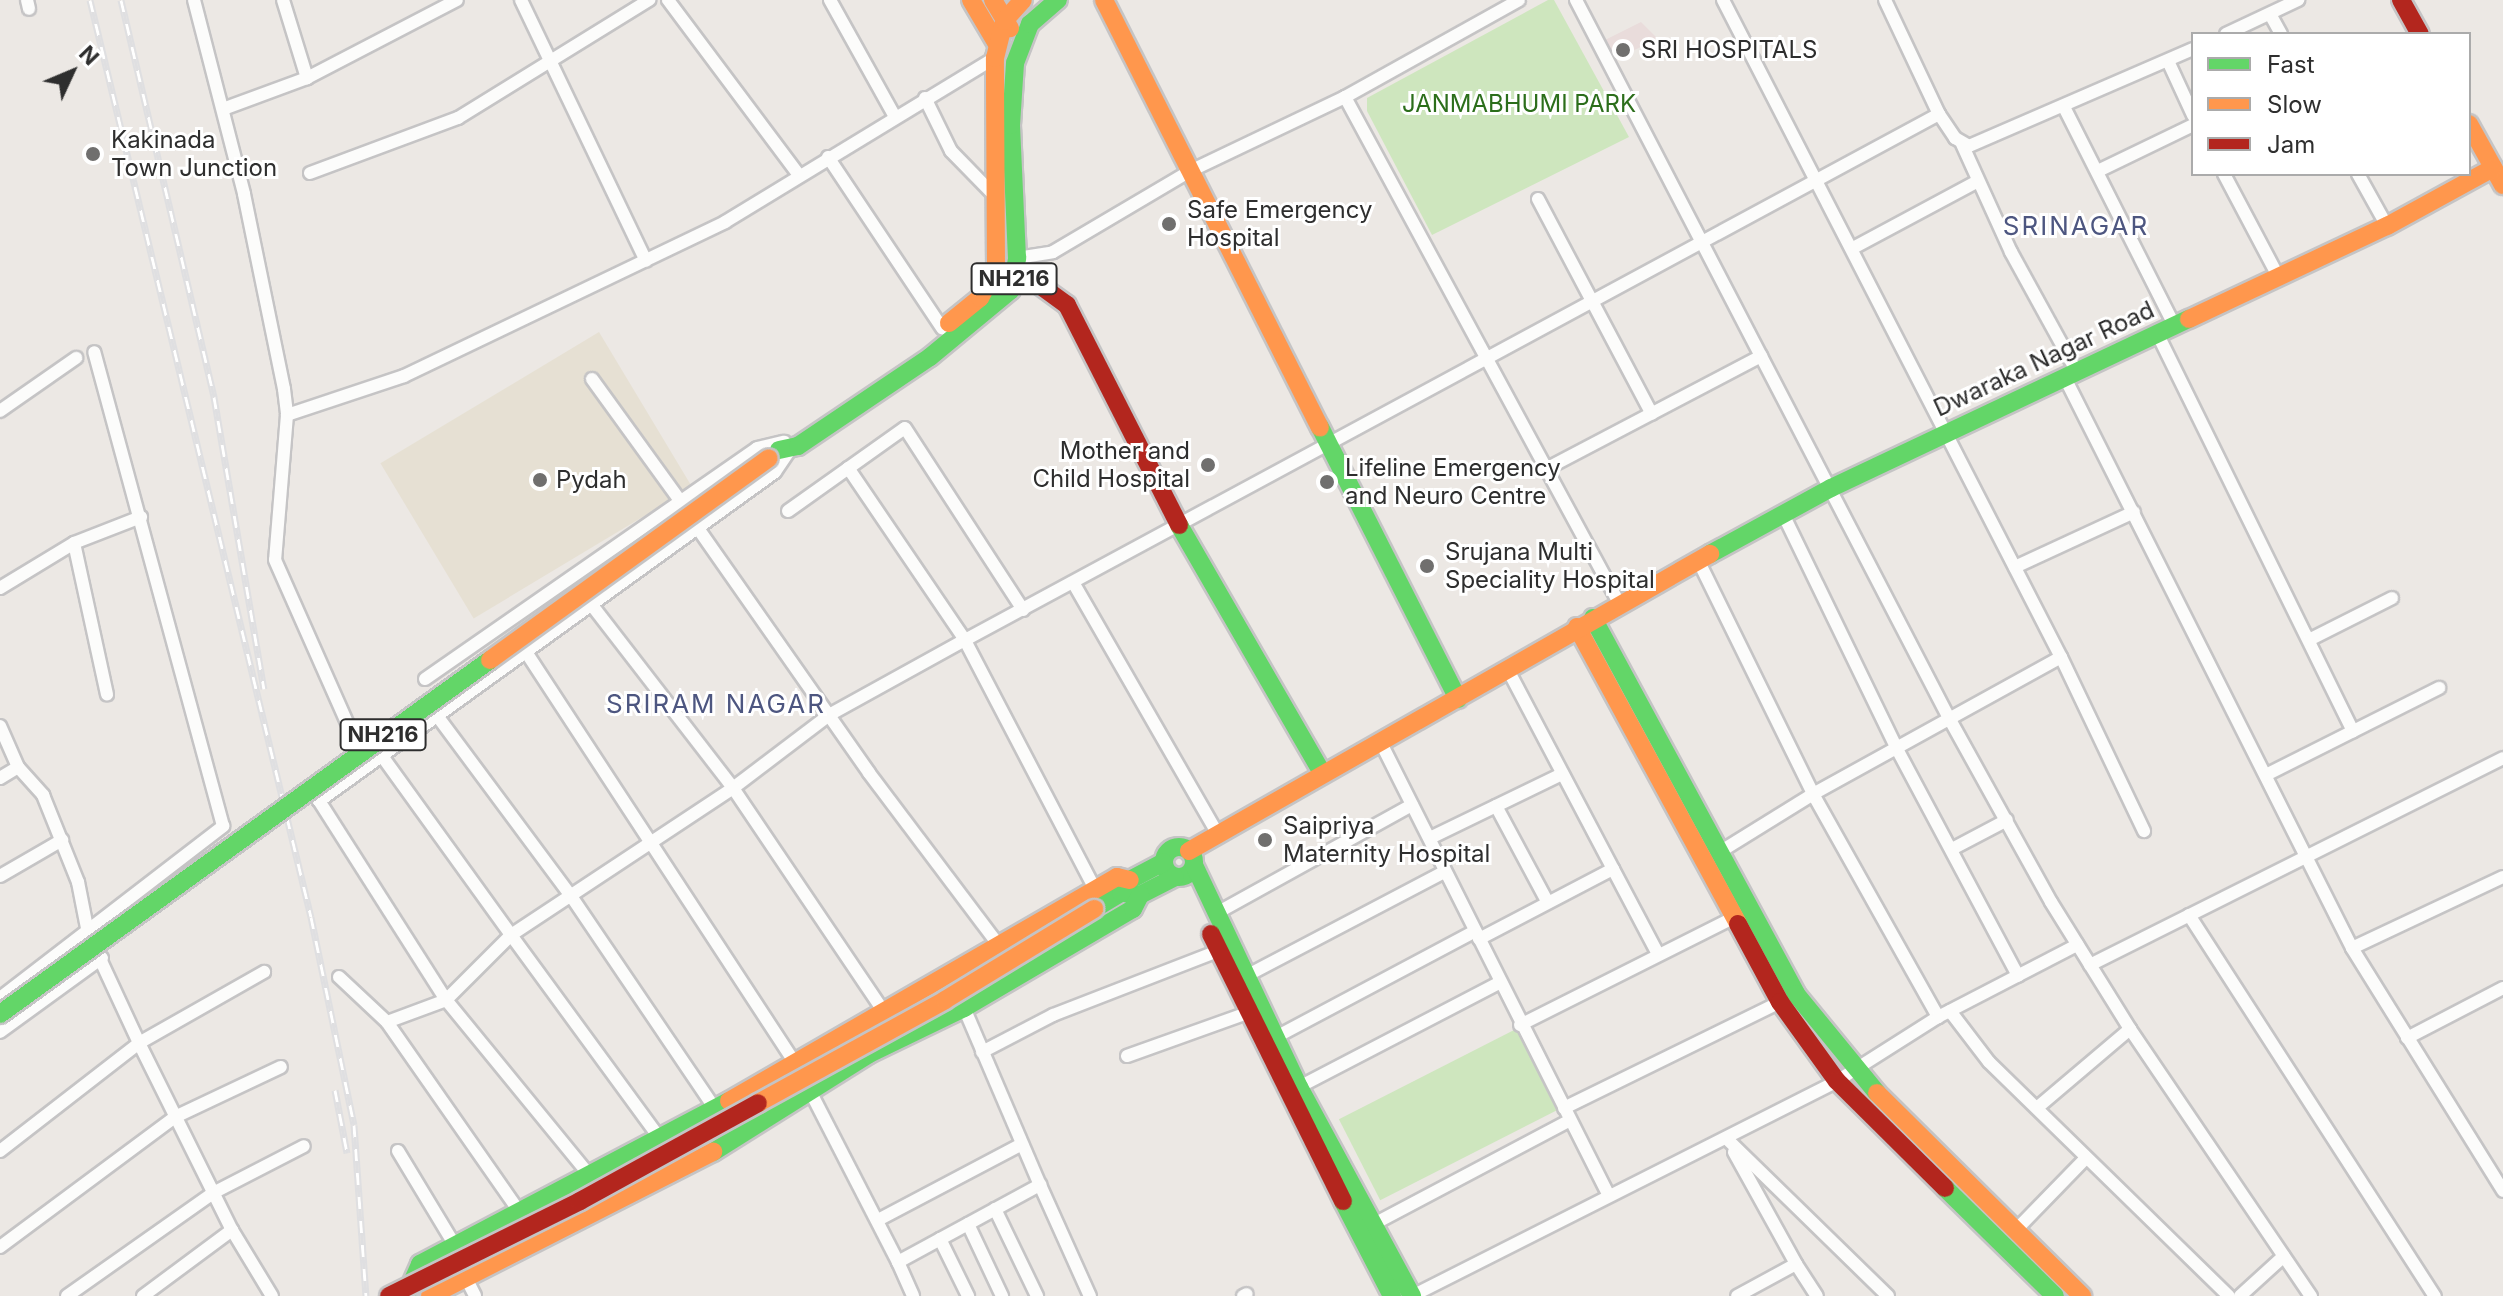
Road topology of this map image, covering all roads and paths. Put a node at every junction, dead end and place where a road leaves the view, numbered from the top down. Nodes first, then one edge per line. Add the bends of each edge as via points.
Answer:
1 (194, 0) edge
2 (283, 0) edge
3 (457, 0) edge
4 (521, 0) edge
5 (649, 0) edge
6 (668, 0) edge
7 (830, 0) edge
8 (971, 0) edge
9 (993, 0) edge
10 (1023, 0) edge
11 (1058, 0) edge
12 (1104, 0) edge
13 (1519, 0) edge
14 (1576, 0) edge
15 (1723, 0) edge
16 (1885, 0) edge
17 (2298, 0) edge
18 (2401, 0) edge
19 (2270, 14) junction
20 (1004, 21) junction
21 (2230, 32) edge
22 (2280, 32) edge
23 (2419, 32) edge
24 (1020, 39) junction
25 (2191, 50) edge
26 (996, 51) junction
27 (552, 60) junction
28 (2168, 61) junction
29 (307, 78) junction
30 (1345, 97) junction
31 (925, 98) junction
32 (2064, 107) junction
33 (223, 109) junction
34 (2191, 111) edge
35 (1939, 114) junction
36 (895, 117) junction
37 (2191, 126) edge
38 (2471, 127) edge
39 (1962, 144) junction
40 (828, 157) junction
41 (2498, 166) edge
42 (1190, 171) junction
43 (2098, 171) junction
44 (310, 173) dead end
45 (799, 175) junction
46 (2225, 176) edge
47 (2359, 176) edge
48 (1818, 180) junction
49 (1976, 182) junction
50 (2503, 185) edge
51 (995, 196) junction
52 (1538, 199) dead end
53 (2387, 226) junction
54 (1700, 241) junction
55 (1853, 248) junction
56 (1017, 258) junction
57 (646, 261) junction
58 (2277, 274) junction
59 (993, 280) junction
60 (1014, 280) junction
61 (1591, 299) junction
62 (942, 328) junction
63 (2165, 329) junction
64 (94, 352) dead end
65 (1761, 356) junction
66 (1484, 357) junction
67 (76, 358) dead end
68 (2070, 373) junction
69 (592, 379) dead end
70 (0, 411) edge
71 (1652, 414) junction
72 (287, 415) junction
73 (1943, 431) junction
74 (1330, 444) junction
75 (782, 450) junction
76 (848, 468) junction
77 (1546, 469) junction
78 (1831, 488) junction
79 (681, 502) junction
80 (788, 511) dead end
81 (2134, 512) junction
82 (1783, 514) junction
83 (141, 517) junction
84 (1177, 522) junction
85 (697, 527) junction
86 (74, 543) junction
87 (1698, 560) junction
88 (2015, 567) junction
89 (1074, 584) junction
90 (0, 588) edge
91 (2392, 598) dead end
92 (1619, 603) junction
93 (591, 604) junction
94 (1023, 610) junction
95 (1585, 623) junction
96 (965, 640) junction
97 (2309, 640) junction
98 (526, 652) junction
99 (2061, 657) junction
100 (1508, 670) junction
101 (425, 679) dead end
102 (2439, 688) dead end
103 (107, 694) dead end
104 (1458, 699) junction
105 (829, 715) junction
106 (438, 717) junction
107 (1949, 718) junction
108 (0, 726) edge
109 (2353, 731) junction
110 (1380, 741) junction
111 (1897, 749) junction
112 (382, 756) junction
113 (2503, 758) edge
114 (18, 767) junction
115 (1322, 773) junction
116 (1562, 774) junction
117 (2266, 775) junction
118 (0, 778) edge
119 (733, 788) junction
120 (1813, 794) junction
121 (1412, 805) junction
122 (1496, 806) junction
123 (2007, 820) junction
124 (2144, 831) dead end
125 (1218, 834) junction
126 (1430, 838) junction
127 (62, 840) junction
128 (651, 842) junction
129 (1952, 849) junction
130 (1718, 853) junction
131 (2307, 856) junction
132 (1181, 866) junction
133 (1613, 869) junction
134 (1444, 872) junction
135 (0, 876) edge
136 (2503, 877) edge
137 (1130, 889) junction
138 (571, 896) junction
139 (1095, 900) junction
140 (1547, 901) junction
141 (1215, 914) junction
142 (2189, 915) junction
143 (1733, 918) junction
144 (88, 933) junction
145 (511, 935) junction
146 (1477, 935) junction
147 (2077, 945) junction
148 (1000, 947) junction
149 (2352, 948) junction
150 (1225, 949) junction
151 (1658, 954) junction
152 (102, 958) junction
153 (2090, 965) junction
154 (264, 972) dead end
155 (1246, 976) junction
156 (2018, 976) junction
157 (339, 977) dead end
158 (1499, 983) junction
159 (2503, 988) edge
160 (0, 998) edge
161 (446, 1000) junction
162 (1780, 1002) junction
163 (964, 1008) junction
164 (1253, 1010) junction
165 (1950, 1011) junction
166 (884, 1012) junction
167 (0, 1014) edge
168 (1938, 1017) junction
169 (387, 1022) junction
170 (1520, 1025) junction
171 (2130, 1029) junction
172 (0, 1032) edge
173 (1276, 1037) junction
174 (2407, 1038) junction
175 (139, 1043) junction
176 (982, 1052) junction
177 (1127, 1056) dead end
178 (795, 1061) junction
179 (281, 1067) dead end
180 (1854, 1070) junction
181 (1837, 1081) junction
182 (1299, 1087) junction
183 (810, 1091) junction
184 (2037, 1108) junction
185 (715, 1109) junction
186 (1567, 1114) junction
187 (175, 1117) junction
188 (1727, 1139) junction
189 (661, 1140) junction
190 (1020, 1145) junction
191 (304, 1146) dead end
192 (0, 1151) edge
193 (398, 1151) dead end
194 (2085, 1159) junction
195 (591, 1177) junction
196 (1040, 1185) junction
197 (2503, 1191) edge
198 (213, 1193) junction
199 (1608, 1194) junction
200 (995, 1209) junction
201 (521, 1214) junction
202 (878, 1220) junction
203 (968, 1224) junction
204 (1372, 1225) junction
205 (232, 1230) junction
206 (2014, 1232) junction
207 (940, 1239) junction
208 (0, 1247) edge
209 (456, 1247) junction
210 (2284, 1256) junction
211 (898, 1262) junction
212 (1796, 1264) junction
213 (466, 1278) junction
214 (67, 1296) edge
215 (143, 1296) edge
216 (272, 1296) edge
217 (389, 1296) edge
218 (406, 1296) edge
219 (430, 1296) edge
220 (475, 1296) edge
221 (913, 1296) edge
222 (968, 1296) edge
223 (1002, 1296) edge
224 (1037, 1296) edge
225 (1090, 1296) edge
226 (1392, 1296) edge
227 (1412, 1296) edge
228 (1737, 1296) edge
229 (1817, 1296) edge
230 (1888, 1296) edge
231 (2055, 1296) edge
232 (2082, 1296) edge
233 (2229, 1296) edge
234 (2240, 1296) edge
235 (2311, 1296) edge
236 (2435, 1296) edge

1 - 33 street
2 - 29 street
3 - 29 street
4 - 27 street
5 - 27 street
6 - 45 street
7 - 36 street
8 - 26 main road
9 - 20 main road
10 - 20 main road, NH216
11 - 24 main road
12 - 42 main road
13 - 30 street
14 - 54 street
15 - 48 street
16 - 35 street
17 - 19 street
18 - 23 main road
19 - 21 street
19 - 22 street
20 - 24 main road
20 - 26 main road, NH216
24 - 56 main road, NH216 via 1011,125
25 - 28 street
26 - 31 street
26 - 51 main road, NH216
27 - 44 street via 458,118
27 - 57 street
28 - 32 street
28 - 34 street
29 - 33 street
30 - 42 street
30 - 66 street
31 - 36 street
31 - 51 street via 951,151
32 - 39 street via 1969,146
32 - 43 street
33 - 72 street
35 - 39 street
35 - 48 street
36 - 40 street
37 - 43 street
38 - 41 main road
39 - 49 street
40 - 45 street
40 - 62 street
41 - 50 main road
41 - 53 main road, Dwaraka Nagar Road
42 - 56 street via 1053,252
42 - 74 main road
43 - 63 street
45 - 57 street via 725,222
46 - 58 street
47 - 53 street
48 - 54 street
48 - 55 street
49 - 55 street
49 - 68 street
51 - 59 main road, NH216
52 - 61 street
53 - 58 main road, Dwaraka Nagar Road
54 - 61 street
54 - 65 street
55 - 73 street
56 - 60 main road, NH216
57 - 72 street via 404,376
58 - 63 main road, Dwaraka Nagar Road
59 - 60 main road
59 - 62 main road, NH216
60 - 75 main road, NH216 via 1005,298 977,322
60 - 84 main road via 1034,281 1067,305
61 - 66 street
61 - 71 street
62 - 75 main road, NH216
63 - 68 main road, Dwaraka Nagar Road
63 - 97 street
64 - 83 street
65 - 71 street
65 - 78 street
66 - 74 street
66 - 77 street
67 - 70 street
68 - 73 main road, Dwaraka Nagar Road
68 - 81 street
69 - 79 street
71 - 77 street
72 - 112 street via 275,560 352,734
73 - 78 main road, Dwaraka Nagar Road
73 - 88 street
74 - 84 street
74 - 104 main road
75 - 79 street via 757,448
75 - 85 street via 775,472
75 - 167 main road, NH216, bridge
76 - 80 street
76 - 94 street via 905,428
76 - 96 street
77 - 92 street
78 - 82 main road, Dwaraka Nagar Road
78 - 107 street
79 - 101 street
81 - 88 street
81 - 117 street
82 - 87 main road, Dwaraka Nagar Road
82 - 111 street
83 - 86 street
83 - 144 street via 223,826
84 - 89 street
84 - 115 main road
85 - 93 street
85 - 105 street
86 - 90 street
86 - 103 street
87 - 92 main road, Dwaraka Nagar Road
87 - 120 street
88 - 99 street
89 - 94 street
89 - 125 street
91 - 97 street
92 - 95 main road, Dwaraka Nagar Road
93 - 98 street
93 - 119 street
94 - 96 street
95 - 100 main road, Dwaraka Nagar Road
95 - 130 main road
95 - 143 main road
96 - 105 street
96 - 139 street
97 - 109 street
98 - 106 street
98 - 128 street
99 - 107 street
99 - 124 street
100 - 104 main road, Dwaraka Nagar Road
100 - 116 street
102 - 109 street
104 - 110 main road, Dwaraka Nagar Road
105 - 119 street
105 - 148 street
106 - 112 street
106 - 138 street
107 - 111 street
107 - 123 street
108 - 114 street
109 - 117 street
110 - 115 main road, Dwaraka Nagar Road
110 - 121 street
111 - 120 street
111 - 129 street
112 - 145 street
112 - 161 street via 319,801
113 - 131 street
114 - 118 street
114 - 127 street via 43,795
115 - 125 main road, Dwaraka Nagar Road
116 - 122 street
116 - 133 street
117 - 131 street
119 - 128 street
119 - 166 street
120 - 130 street
120 - 168 street
121 - 126 street
121 - 141 street
122 - 126 street
122 - 140 street
123 - 129 street
123 - 147 street
125 - 132 main road, Dwaraka Nagar Road
126 - 134 street
127 - 135 street
127 - 144 street
128 - 138 street
128 - 178 street
129 - 156 street
130 - 180 main road via 1796,994
131 - 142 street
131 - 149 street
132 - 137 main road, Dwaraka Nagar Road
132 - 141 main road
132 - 150 main road
133 - 140 street
133 - 151 street
134 - 146 street
134 - 155 street
136 - 149 street
137 - 139 main road
137 - 163 main road via 1133,909
138 - 145 street
138 - 185 street
139 - 148 main road
139 - 217 main road, bridge via 945,1000 580,1201
140 - 146 street
141 - 150 main road
142 - 153 street
142 - 236 street
143 - 151 street
143 - 162 main road
144 - 152 street
144 - 160 street
145 - 161 street
145 - 189 street
146 - 158 street
146 - 173 street
147 - 153 street
147 - 156 street
148 - 166 main road
149 - 174 street
150 - 155 main road
150 - 164 main road
150 - 176 street via 1053,1015
151 - 170 street
152 - 172 street
152 - 175 street
153 - 171 street
154 - 175 street
155 - 164 main road
156 - 165 street
157 - 169 street
158 - 170 street
158 - 182 street
159 - 174 street
161 - 169 street
161 - 195 street
162 - 181 main road
162 - 186 street
163 - 176 street
163 - 183 main road via 869,1054
164 - 173 main road
164 - 177 street
164 - 226 main road
165 - 168 street
165 - 184 street via 1989,1062
166 - 178 main road
168 - 180 street
169 - 201 street
170 - 186 street
171 - 184 street
171 - 210 street
173 - 182 main road
174 - 197 street
175 - 187 street
175 - 192 street
176 - 190 street
178 - 183 street
178 - 185 main road
179 - 187 street
180 - 181 street
180 - 206 main road
181 - 188 street
181 - 231 main road
182 - 204 main road
183 - 202 street
183 - 213 main road via 711,1153
184 - 194 street
185 - 189 main road
186 - 199 street
186 - 204 street
187 - 198 street
187 - 208 street
188 - 199 street
188 - 212 street
188 - 230 street
189 - 195 main road
190 - 196 street
190 - 202 street
191 - 198 street
193 - 209 street
194 - 206 street
194 - 233 street
195 - 201 main road
196 - 200 street
196 - 225 street
198 - 205 street
198 - 214 street
199 - 227 street
200 - 203 street
200 - 224 street
201 - 209 main road
202 - 211 street
203 - 207 street
203 - 223 street
204 - 227 main road
205 - 215 street
205 - 216 street
206 - 232 main road
207 - 211 street
207 - 222 street
209 - 218 main road via 416,1267
210 - 234 street
210 - 235 street
211 - 221 street
212 - 228 street
212 - 229 street
213 - 219 main road
213 - 220 street

